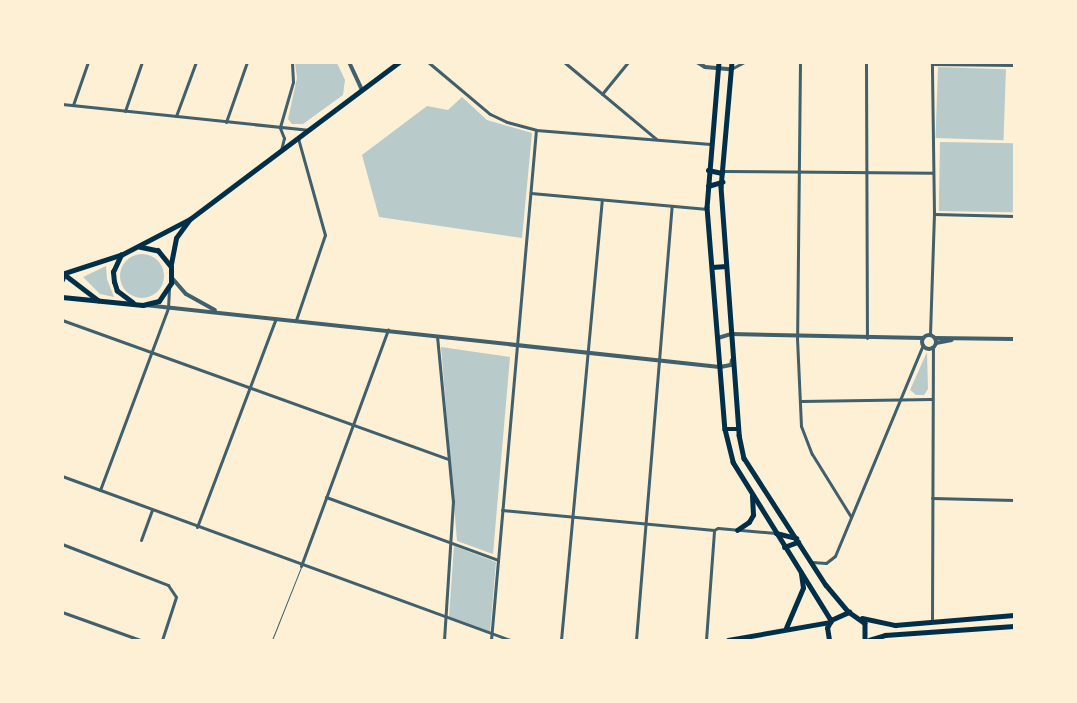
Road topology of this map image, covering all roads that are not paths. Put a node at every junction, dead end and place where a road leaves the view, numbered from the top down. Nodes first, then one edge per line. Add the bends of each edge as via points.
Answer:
1 (88, 62) edge
2 (142, 62) edge
3 (196, 62) edge
4 (247, 62) edge
5 (292, 62) edge
6 (349, 62) edge
7 (399, 62) edge
8 (428, 62) edge
9 (564, 62) edge
10 (628, 62) edge
11 (697, 62) edge
12 (718, 62) edge
13 (732, 62) edge
14 (744, 62) edge
15 (800, 62) edge
16 (866, 62) edge
17 (932, 63) edge
18 (1014, 64) edge
19 (717, 69) junction
20 (730, 69) junction
21 (362, 90) junction
22 (602, 94) junction
23 (62, 104) edge
24 (73, 105) junction
25 (125, 111) junction
26 (176, 116) junction
27 (226, 122) junction
28 (280, 127) junction
29 (308, 130) junction
30 (536, 130) junction
31 (298, 138) junction
32 (656, 139) junction
33 (710, 144) junction
34 (280, 151) junction
35 (708, 170) junction
36 (722, 172) junction
37 (800, 172) junction
38 (868, 172) junction
39 (933, 173) junction
40 (722, 182) junction
41 (708, 186) junction
42 (531, 193) junction
43 (602, 200) junction
44 (672, 206) junction
45 (707, 210) junction
46 (934, 214) junction
47 (1014, 216) edge
48 (190, 218) junction
49 (137, 247) junction
50 (122, 255) junction
51 (726, 266) junction
52 (171, 267) junction
53 (712, 267) junction
54 (63, 274) edge
55 (172, 278) junction
56 (62, 280) edge
57 (169, 288) junction
58 (62, 298) edge
59 (99, 301) junction
60 (132, 304) junction
61 (143, 305) junction
62 (168, 308) junction
63 (217, 311) junction
64 (276, 318) junction
65 (62, 320) edge
66 (296, 320) junction
67 (388, 330) junction
68 (731, 334) junction
69 (930, 334) junction
70 (437, 336) junction
71 (718, 338) junction
72 (797, 338) junction
73 (866, 338) junction
74 (936, 338) junction
75 (957, 339) junction
76 (1014, 339) edge
77 (922, 342) junction
78 (936, 343) junction
79 (519, 346) junction
80 (933, 348) junction
81 (152, 351) junction
82 (590, 354) junction
83 (733, 358) junction
84 (660, 361) junction
85 (720, 367) junction
86 (250, 387) junction
87 (932, 399) junction
88 (899, 400) junction
89 (800, 401) junction
90 (353, 424) junction
91 (725, 429) junction
92 (738, 429) junction
93 (448, 459) junction
94 (62, 476) edge
95 (100, 490) junction
96 (752, 495) junction
97 (326, 497) junction
98 (932, 498) junction
99 (1014, 500) edge
100 (152, 510) junction
101 (502, 510) junction
102 (574, 517) junction
103 (852, 517) junction
104 (645, 523) junction
105 (197, 527) junction
106 (714, 530) junction
107 (737, 530) junction
108 (776, 533) junction
109 (141, 540) dead end
110 (797, 540) junction
111 (452, 542) junction
112 (62, 544) edge
113 (784, 547) junction
114 (498, 560) junction
115 (810, 561) junction
116 (302, 566) junction
117 (801, 573) junction
118 (62, 612) edge
119 (849, 612) junction
120 (1014, 615) edge
121 (446, 618) junction
122 (862, 618) junction
123 (830, 621) junction
124 (932, 621) junction
125 (1014, 626) edge
126 (786, 628) junction
127 (492, 635) junction
128 (140, 640) edge
129 (162, 640) edge
130 (272, 640) edge
131 (444, 640) edge
132 (491, 640) edge
133 (510, 640) edge
134 (561, 640) edge
135 (636, 640) edge
136 (706, 640) edge
137 (728, 640) edge
138 (829, 640) edge
139 (867, 640) edge

1 - 24 street
2 - 25 street
3 - 26 street
4 - 27 street
5 - 28 street via 293,82
6 - 21 street
7 - 21 main road
8 - 30 street via 490,114
9 - 22 street
10 - 22 street
11 - 19 street
12 - 19 main road
13 - 20 main road
14 - 20 street
15 - 37 street
16 - 38 street
17 - 18 street
17 - 39 street
19 - 20 street
19 - 33 main road
20 - 36 main road
21 - 29 main road
22 - 32 street
23 - 24 street
24 - 25 street
25 - 26 street
26 - 27 street
27 - 28 street
28 - 29 street
28 - 34 street via 284,138
29 - 31 main road
30 - 32 street
30 - 42 street
31 - 34 main road
31 - 66 street via 325,234
32 - 33 street
33 - 35 main road
34 - 48 main road
35 - 36 main road
35 - 41 main road
36 - 37 street
36 - 40 main road
37 - 38 street
37 - 72 street
38 - 39 street
38 - 73 street
39 - 46 street
40 - 41 main road
40 - 51 main road
41 - 45 main road
42 - 43 street
42 - 79 street
43 - 44 street
43 - 82 street
44 - 45 street
44 - 84 street
45 - 53 main road
46 - 47 street
46 - 69 street
48 - 49 main road
48 - 52 main road via 174,242
49 - 50 main road
49 - 52 main road via 158,250
50 - 54 main road
50 - 60 main road via 113,272 114,282 117,291
51 - 53 main road
51 - 68 main road
52 - 55 main road
53 - 71 main road
54 - 56 main road
54 - 59 main road
55 - 57 main road
55 - 63 street via 186,294
57 - 61 main road via 158,300
57 - 62 street
58 - 59 main road
59 - 60 main road
60 - 61 main road
61 - 62 street
62 - 63 street
62 - 81 street
63 - 64 street
64 - 66 street
64 - 86 street
65 - 81 street
66 - 67 street
67 - 70 street
67 - 90 street
68 - 71 street
68 - 72 street
68 - 83 main road
69 - 74 street
69 - 77 street
70 - 79 street
70 - 93 street
71 - 85 main road
72 - 73 street
72 - 89 street
73 - 77 street via 912,338
74 - 75 street
74 - 78 street
75 - 76 street
75 - 78 street
77 - 80 street
77 - 88 street
78 - 80 street
79 - 82 street
79 - 101 street
80 - 87 street
81 - 86 street
81 - 95 street
82 - 84 street
82 - 102 street
83 - 85 street via 731,365
83 - 92 main road
84 - 85 street
84 - 104 street
85 - 91 main road
86 - 90 street
86 - 105 street
87 - 88 street
87 - 98 street
88 - 89 street
88 - 103 street
89 - 103 street via 801,426 812,454
90 - 93 street
90 - 97 street
91 - 92 main road
91 - 96 main road via 733,462
92 - 110 main road via 744,458
93 - 111 street via 453,501
94 - 95 street
95 - 100 street
96 - 107 main road via 753,515
96 - 108 main road
97 - 111 street
97 - 116 street
98 - 99 street
98 - 124 street
100 - 105 street
100 - 109 street
101 - 102 street
101 - 114 street
102 - 104 street
102 - 134 street
103 - 115 street via 831,560 821,564
104 - 106 street
104 - 135 street
105 - 116 street
106 - 107 street
106 - 136 street
107 - 108 street
108 - 110 main road
108 - 113 main road
110 - 113 main road
110 - 115 main road
111 - 114 street
111 - 121 street
112 - 129 street via 168,585 176,597
113 - 117 main road
114 - 127 street
115 - 119 main road via 829,590
116 - 121 street
116 - 130 lane
117 - 123 main road
117 - 126 main road via 803,588
118 - 128 street
119 - 122 main road
119 - 123 main road
120 - 124 main road
121 - 127 street
121 - 131 street
122 - 124 main road via 885,624
122 - 139 main road
123 - 126 main road
123 - 138 main road
125 - 139 main road via 885,635
126 - 137 main road
127 - 132 street
127 - 133 street

